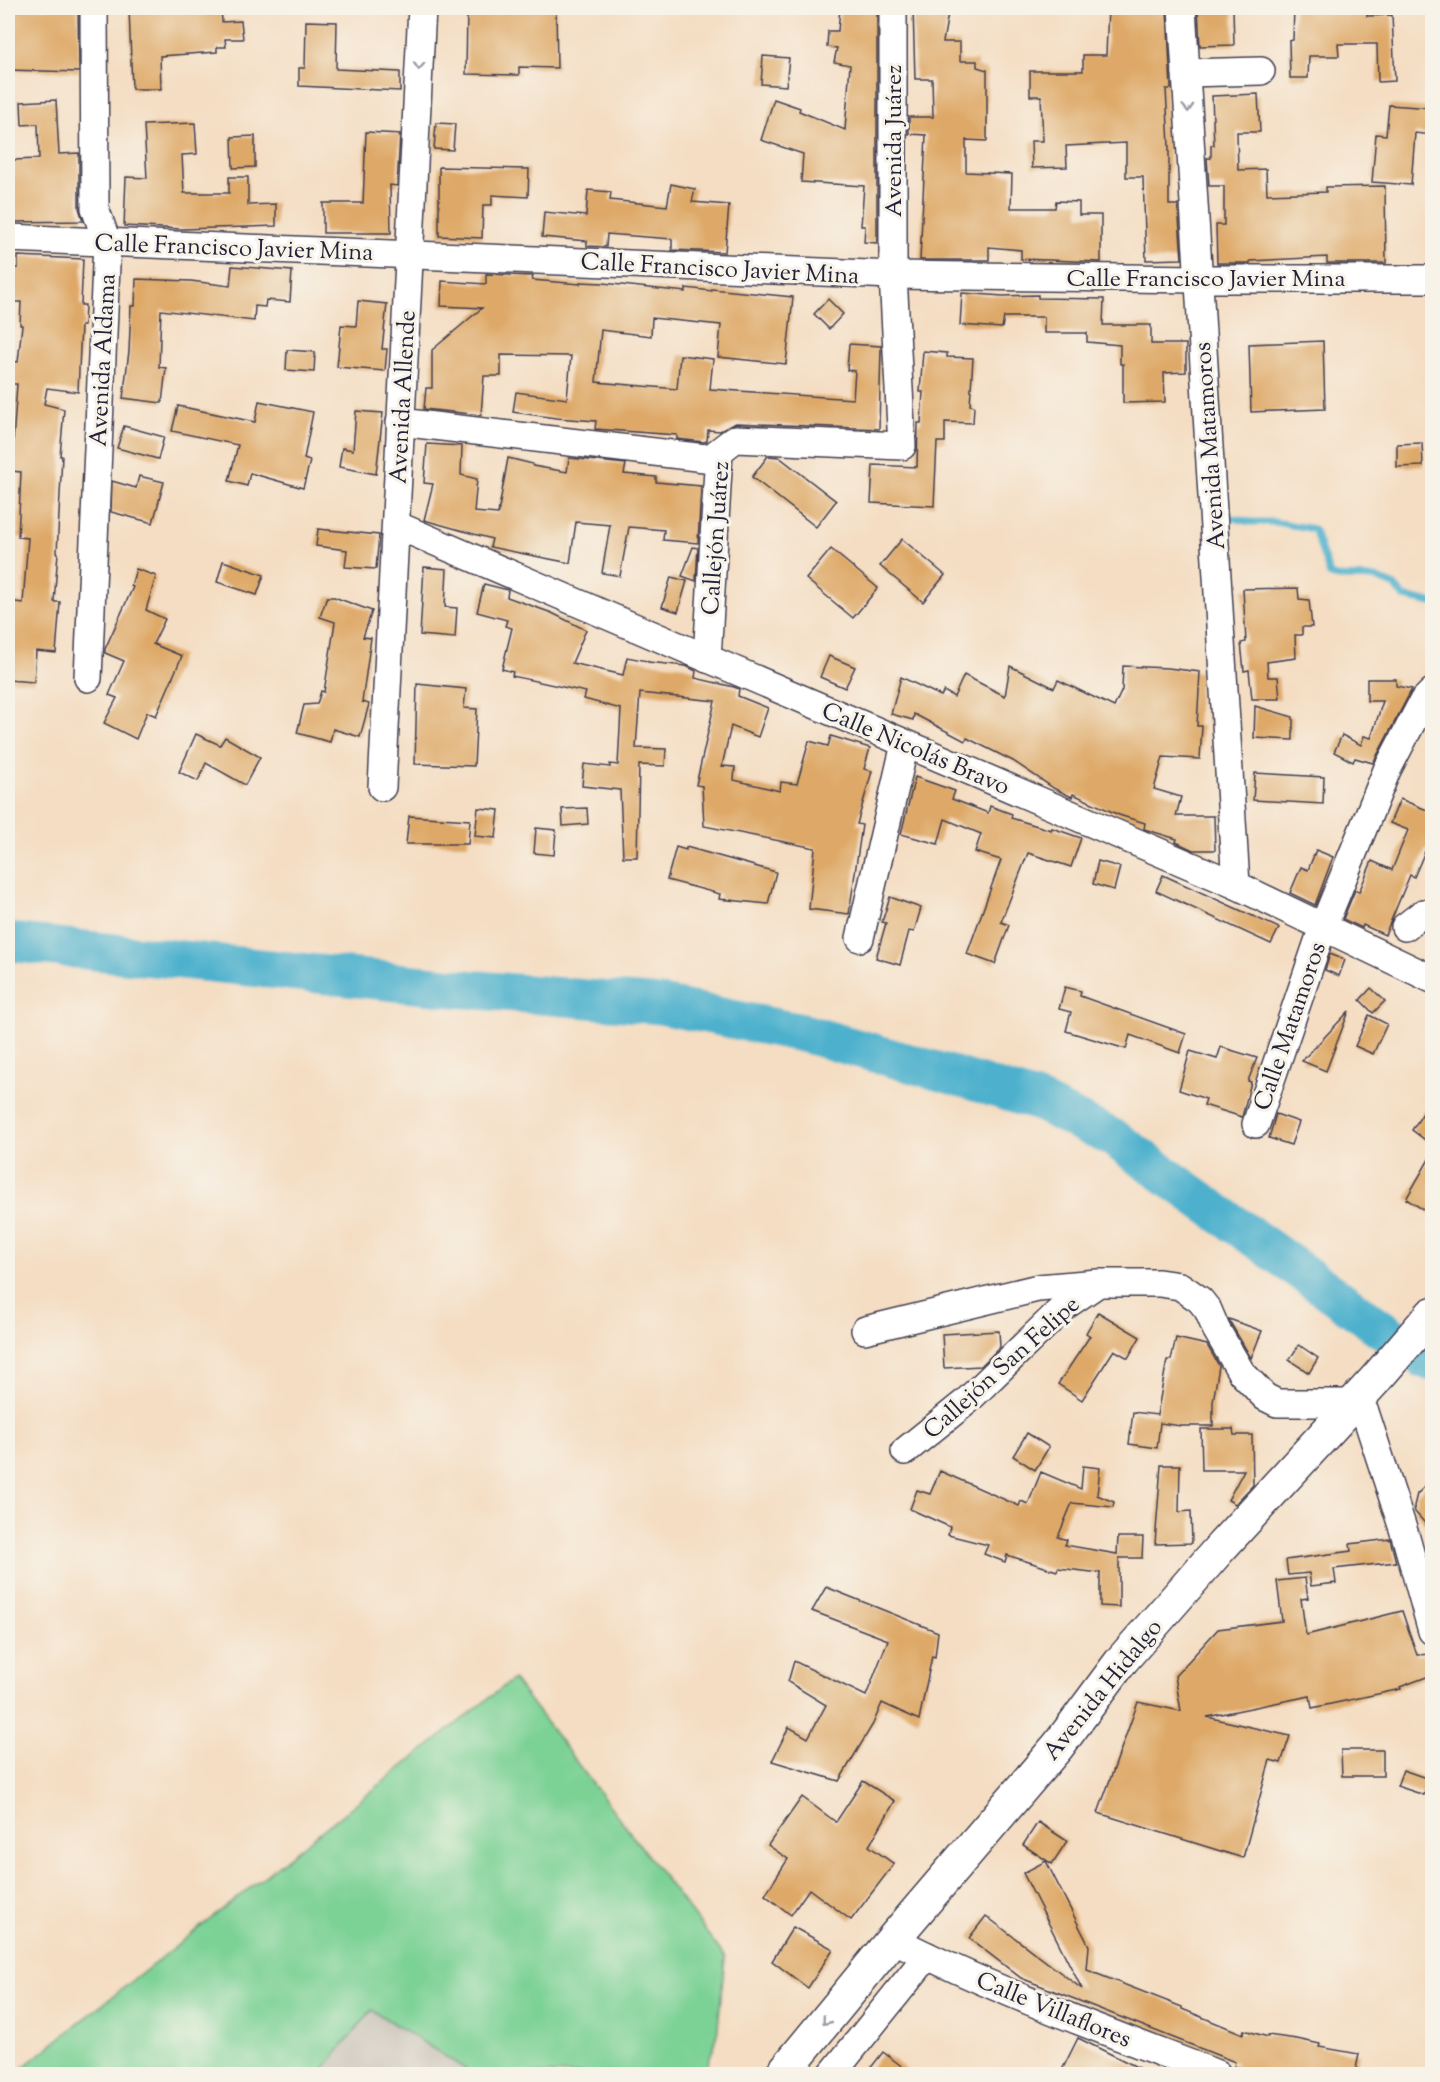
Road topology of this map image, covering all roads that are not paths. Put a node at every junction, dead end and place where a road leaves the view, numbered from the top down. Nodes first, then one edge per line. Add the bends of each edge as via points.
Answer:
1 (94, 8) edge
2 (422, 8) edge
3 (893, 8) edge
4 (1182, 8) edge
5 (1261, 71) dead end
6 (1186, 73) junction
7 (8, 238) edge
8 (107, 242) junction
9 (409, 254) junction
10 (893, 275) junction
11 (1198, 279) junction
12 (1432, 279) edge
13 (400, 422) junction
14 (719, 452) junction
15 (396, 525) junction
16 (707, 659) junction
17 (88, 678) dead end
18 (1432, 692) edge
19 (905, 744) junction
20 (382, 787) dead end
21 (1236, 885) junction
22 (1432, 913) edge
23 (1323, 927) junction
24 (1406, 927) dead end
25 (860, 938) dead end
26 (1432, 979) edge
27 (1256, 1124) dead end
28 (1098, 1283) junction
29 (1432, 1314) edge
30 (865, 1330) dead end
31 (1432, 1335) edge
32 (1369, 1397) junction
33 (905, 1451) dead end
34 (1432, 1631) edge
35 (910, 1947) junction
36 (782, 2074) edge
37 (811, 2074) edge
38 (832, 2074) edge
39 (1217, 2074) edge

1 - 8 street, Avenida Aldama via 95,208
2 -> 9 street, Avenida Allende
3 - 10 street, Avenida Juárez
4 - 6 street, Avenida Matamoros
5 - 6 street
6 -> 11 street, Avenida Matamoros
7 - 8 street, Calle Francisco Javier Mina
8 - 9 street, Calle Francisco Javier Mina
8 - 17 street, Avenida Aldama
9 - 10 street, Calle Francisco Javier Mina
9 - 13 street, Avenida Allende
10 - 11 street, Calle Francisco Javier Mina
10 - 14 street, Callejón Juárez via 902,446 735,439
11 - 12 street, Calle Francisco Javier Mina
11 - 21 street, Avenida Matamoros
13 - 14 street via 705,458
13 - 15 street, Avenida Allende
14 - 16 street, Callejón Juárez
15 - 16 street, Calle Nicolás Bravo
15 - 20 street, Avenida Allende
16 - 19 street, Calle Nicolás Bravo
18 - 23 street, Calle Matamoros via 1423,701 1388,770
19 - 21 street, Calle Nicolás Bravo
19 - 25 street
21 - 23 street, Calle Nicolás Bravo
22 - 24 street via 1423,913
23 - 26 street, Calle Nicolás Bravo
23 - 27 street, Calle Matamoros
28 - 30 street via 1038,1288
28 - 32 street via 1180,1286 1208,1310 1241,1372 1265,1397 1277,1402
28 - 33 street, Callejón San Felipe via 1066,1305 967,1401
29 - 32 main road, Avenida Hidalgo
31 - 32 main road, Avenida Hidalgo
32 - 34 street
32 - 35 main road, Avenida Hidalgo via 1344,1441 1130,1683
35 -> 36 main road, Avenida Hidalgo
35 - 37 main road, Avenida Hidalgo
35 - 38 street
35 - 39 street, Calle Villaflores via 1082,2022

